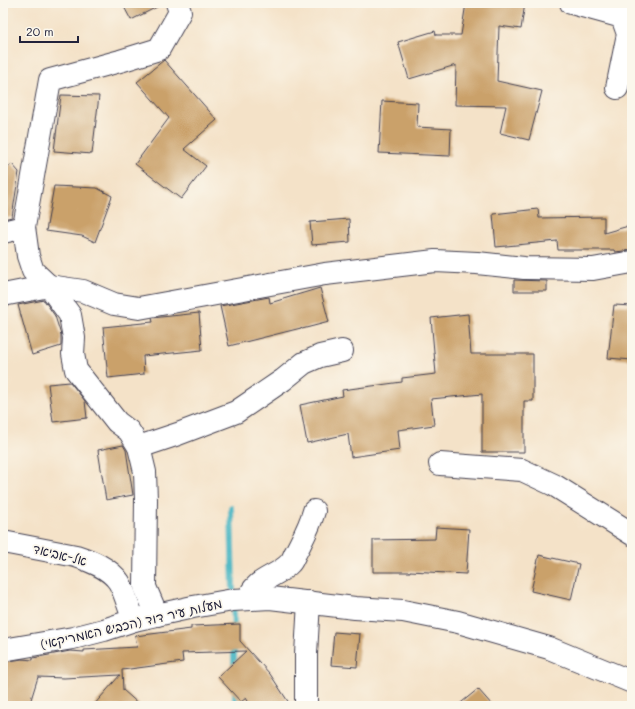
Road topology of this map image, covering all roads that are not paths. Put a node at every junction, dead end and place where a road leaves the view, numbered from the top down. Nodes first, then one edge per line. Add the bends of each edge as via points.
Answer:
1 (177, 3) edge
2 (571, 3) edge
3 (627, 13) edge
4 (617, 88) dead end
5 (13, 230) edge
6 (632, 262) edge
7 (49, 286) junction
8 (3, 295) edge
9 (342, 350) dead end
10 (139, 447) junction
11 (440, 464) dead end
12 (314, 512) dead end
13 (632, 534) edge
14 (3, 542) edge
15 (249, 599) junction
16 (309, 602) junction
17 (157, 615) junction
18 (134, 620) junction
19 (3, 650) edge
20 (632, 682) edge
21 (306, 706) edge

1 - 5 street via 180,12 159,49 50,80
2 - 3 street
3 - 4 street via 628,34
5 - 7 street via 28,256 33,271
6 - 7 street via 586,268 524,268 435,261 325,274 139,308 114,304 83,291
7 - 8 street
7 - 10 street via 70,315 76,370 117,422 129,430
9 - 10 street via 304,363 236,412
10 - 17 street via 145,479 145,587
11 - 13 street via 522,470 554,485
12 - 15 street via 290,563 257,584 250,592
14 - 18 street, אל-אביאד via 76,556 106,569 118,581
15 - 16 street, מעלות עיר דוד (הכביש האמריקאי) via 270,598
15 - 17 street, מעלות עיר דוד (הכביש האמריקאי)
16 - 20 street, מעלות עיר דוד (הכביש האמריקאי) via 403,611 458,622 549,648
16 - 21 street
17 - 18 street, מעלות עיר דוד (הכביש האמריקאי)
18 - 19 street, מעלות עיר דוד (הכביש האמריקאי) via 73,638

